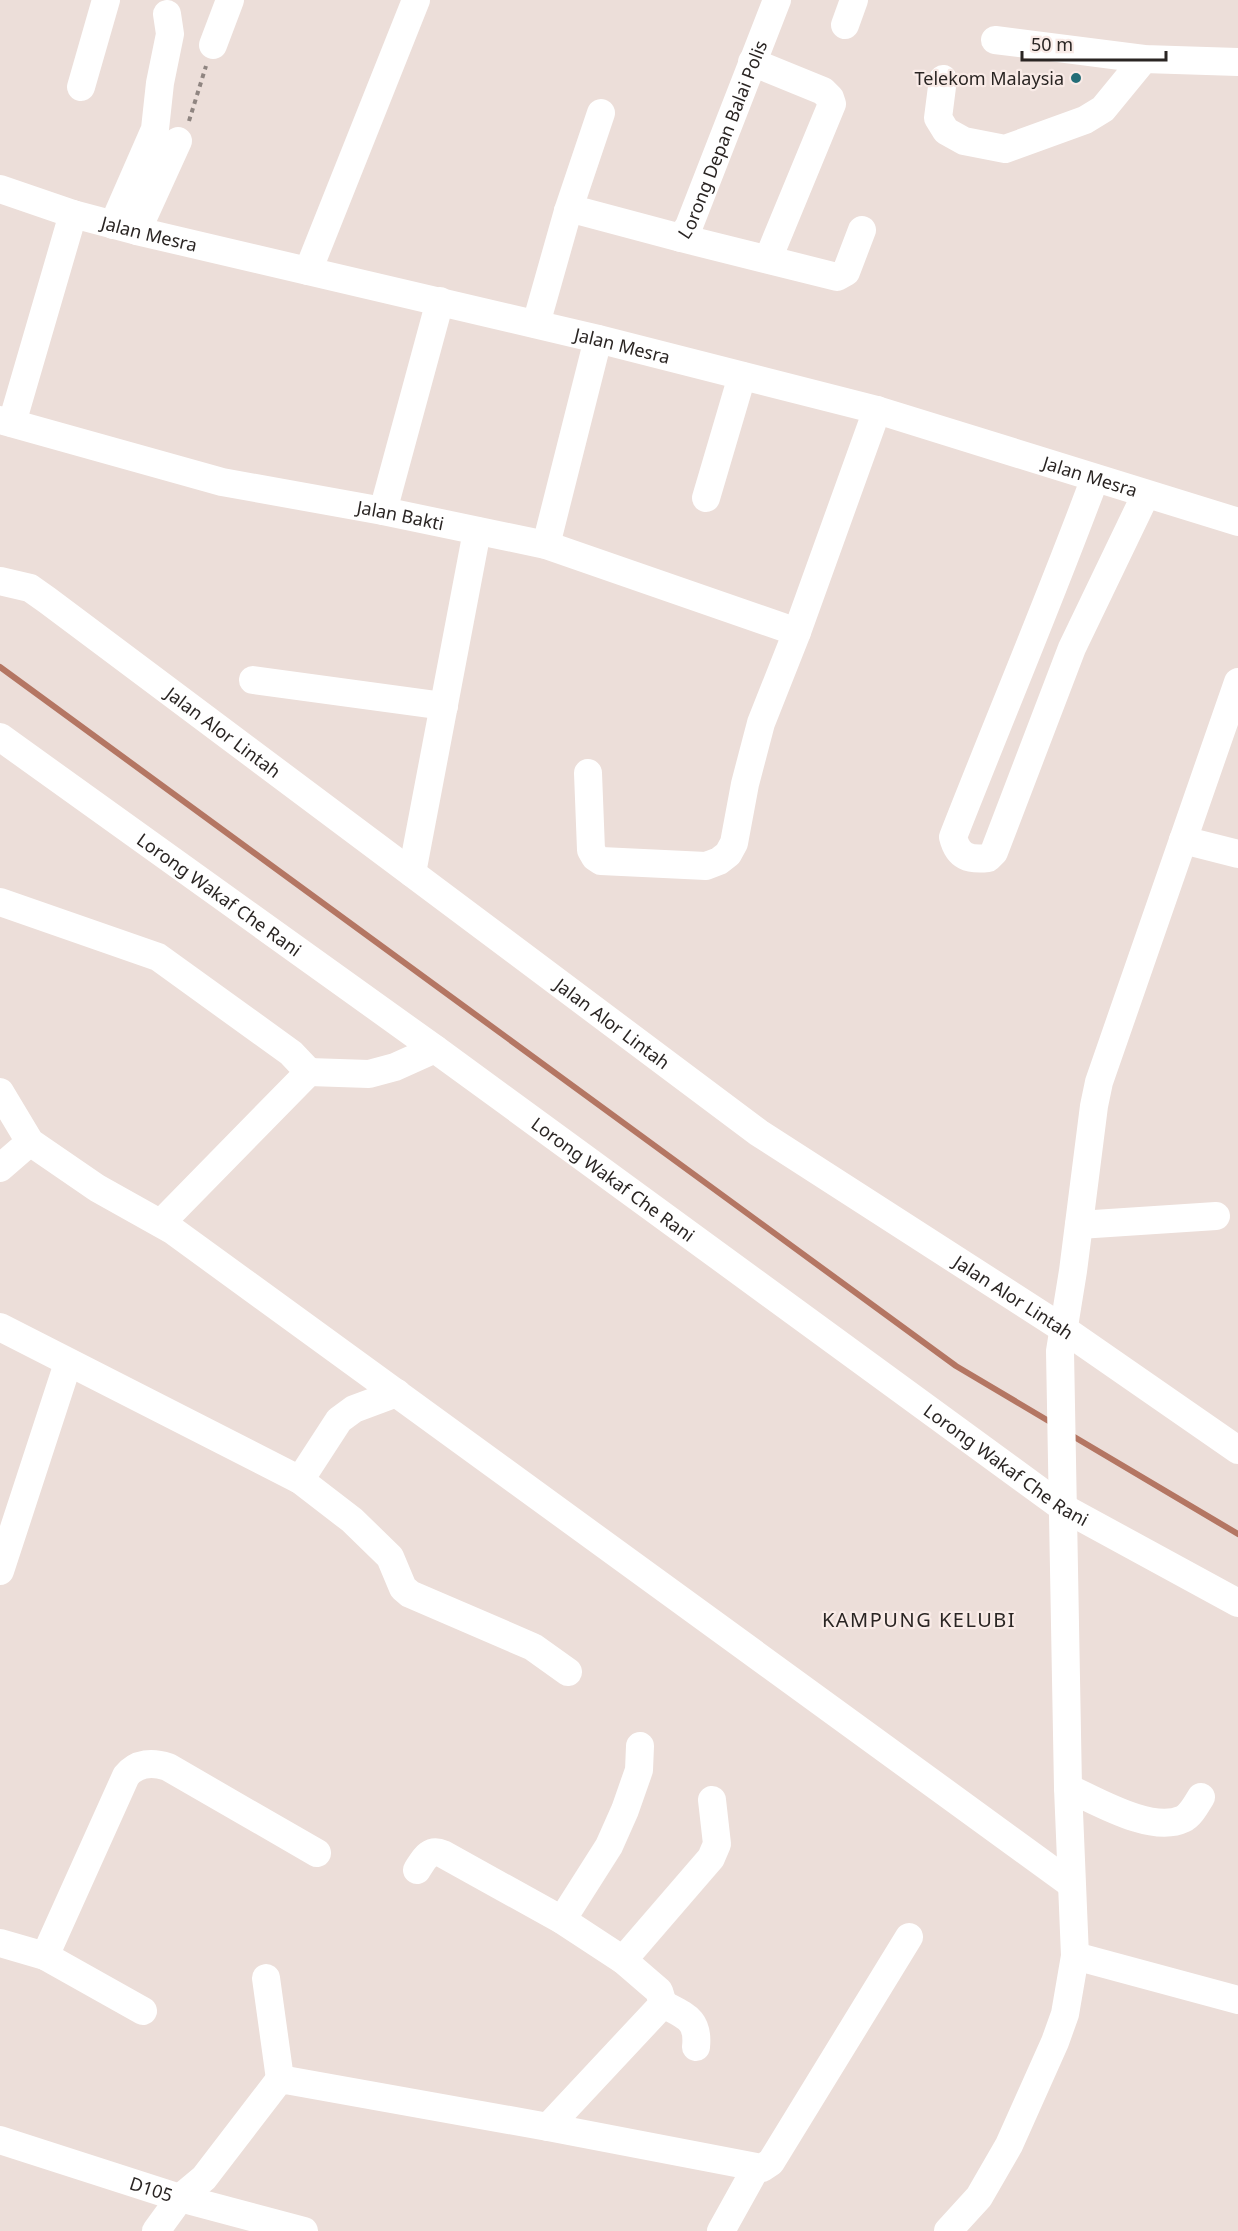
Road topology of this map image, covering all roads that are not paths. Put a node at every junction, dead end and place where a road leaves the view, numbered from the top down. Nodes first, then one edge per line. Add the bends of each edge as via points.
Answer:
1 (106, 0) edge
2 (230, 0) edge
3 (416, 0) edge
4 (777, 0) edge
5 (167, 14) dead end
6 (995, 40) dead end
7 (213, 45) road end
8 (1144, 59) junction
9 (752, 62) junction
10 (1238, 62) edge
11 (943, 79) dead end
12 (81, 87) dead end
13 (601, 113) dead end
14 (178, 141) road end
15 (0, 189) edge
16 (568, 211) junction
17 (73, 214) junction
18 (125, 228) junction
19 (861, 230) dead end
20 (681, 238) junction
21 (768, 260) junction
22 (308, 271) junction
23 (440, 301) junction
24 (536, 324) junction
25 (598, 339) junction
26 (742, 376) junction
27 (877, 410) junction
28 (6, 421) edge
29 (1095, 478) junction
30 (1146, 494) junction
31 (706, 498) dead end
32 (383, 511) junction
33 (1238, 522) edge
34 (477, 531) junction
35 (546, 545) junction
36 (0, 581) edge
37 (1056, 584) junction
38 (1091, 609) junction
39 (797, 632) junction
40 (253, 680) dead end
41 (1238, 682) edge
42 (444, 706) junction
43 (0, 737) edge
44 (588, 773) dead end
45 (1183, 840) junction
46 (1238, 854) edge
47 (411, 873) junction
48 (0, 902) edge
49 (435, 1049) junction
50 (309, 1072) junction
51 (0, 1092) edge
52 (30, 1142) junction
53 (0, 1168) edge
54 (1216, 1216) dead end
55 (161, 1223) junction
56 (1079, 1225) junction
57 (0, 1327) edge
58 (1061, 1339) junction
59 (68, 1363) junction
60 (397, 1394) junction
61 (1238, 1450) edge
62 (300, 1480) junction
63 (1062, 1507) junction
64 (0, 1571) edge
65 (1238, 1603) edge
66 (568, 1672) dead end
67 (639, 1746) dead end
68 (1068, 1788) junction
69 (1201, 1797) dead end
70 (712, 1800) dead end
71 (317, 1852) dead end
72 (417, 1870) dead end
73 (1071, 1884) junction
74 (562, 1920) junction
75 (909, 1937) dead end
76 (0, 1943) edge
77 (45, 1956) junction
78 (1075, 1956) junction
79 (623, 1960) junction
80 (266, 1978) dead end
81 (1238, 2000) edge
82 (663, 2004) junction
83 (143, 2011) dead end
84 (696, 2047) dead end
85 (280, 2079) junction
86 (548, 2127) junction
87 (0, 2140) edge
88 (756, 2168) junction
89 (180, 2198) junction
90 (296, 2230) edge
91 (156, 2231) edge
92 (721, 2231) edge
93 (948, 2231) edge

1 - 12 street
2 - 7 street
3 - 22 street
4 - 9 street, Lorong Depan Balai Polis
5 - 18 street via 170,34 155,129
6 - 8 street
8 - 10 street
8 - 11 street via 1102,109 1085,120 1005,149 964,141 946,131 938,117
9 - 20 street, Lorong Depan Balai Polis
9 - 21 street via 823,91 832,104
13 - 16 street
14 - 18 street
15 - 17 street, Jalan Mesra
16 - 20 street, Lorong Depan Balai Polis
16 - 24 street
17 - 18 street, Jalan Mesra
17 - 28 street
18 - 22 street, Jalan Mesra
19 - 21 street via 846,272 837,277
20 - 21 street
22 - 23 street, Jalan Mesra
23 - 24 street, Jalan Mesra
23 - 32 street
24 - 25 street, Jalan Mesra
25 - 26 street, Jalan Mesra
25 - 35 street
26 - 27 street, Jalan Mesra
26 - 31 street
27 - 29 street, Jalan Mesra
27 - 39 street
28 - 32 street, Jalan Bakti via 222,482
29 - 30 street, Jalan Mesra
29 - 37 street
30 - 33 street, Jalan Mesra
30 - 38 street
32 - 34 street, Jalan Bakti
34 - 35 street, Jalan Bakti
34 - 42 street
35 - 39 street, Jalan Bakti
36 - 47 street, Jalan Alor Lintah via 30,588 47,600
37 - 38 street
37 - 38 street via 953,837 955,848 963,855 975,860 988,858 994,852 1072,648
39 - 44 street via 761,723 734,843 719,861 706,866 601,861 595,857 591,850
40 - 42 street
41 - 45 street
42 - 47 street
43 - 49 street, Lorong Wakaf Che Rani
45 - 46 street
45 - 56 street via 1099,1082
47 - 58 street, Jalan Alor Lintah via 759,1133
48 - 50 street via 158,957 291,1053
49 - 50 street via 369,1074
49 - 63 street, Lorong Wakaf Che Rani
50 - 55 street
51 - 52 street
52 - 53 street
52 - 55 street via 97,1188
54 - 56 street
55 - 60 street
56 - 58 street
57 - 59 street
58 - 61 street, Jalan Alor Lintah
58 - 63 street
59 - 62 street
59 - 64 street
60 - 62 street via 354,1409 339,1420
60 - 73 street
62 - 66 street via 390,1557 403,1588 410,1594 533,1647
63 - 65 street, Lorong Wakaf Che Rani
63 - 68 street
67 - 74 street via 639,1770 625,1810 609,1846
68 - 69 street via 1145,1821 1167,1825 1185,1819
68 - 73 street
70 - 79 street via 717,1844 711,1858
71 - 77 street via 168,1767 142,1765 126,1776
72 - 74 street via 428,1854 438,1852
73 - 78 street
74 - 79 street
75 - 88 street via 771,2162
76 - 77 street
77 - 83 street
78 - 81 street
78 - 93 street via 1065,2014 1009,2145 980,2197
79 - 82 street via 658,1991
80 - 85 street
82 - 84 street via 690,2019 695,2026
82 - 86 street
85 - 86 street
85 - 89 street via 204,2178
86 - 88 street
87 - 89 street, D105
88 - 92 street
89 - 90 street, D105
89 - 91 street

